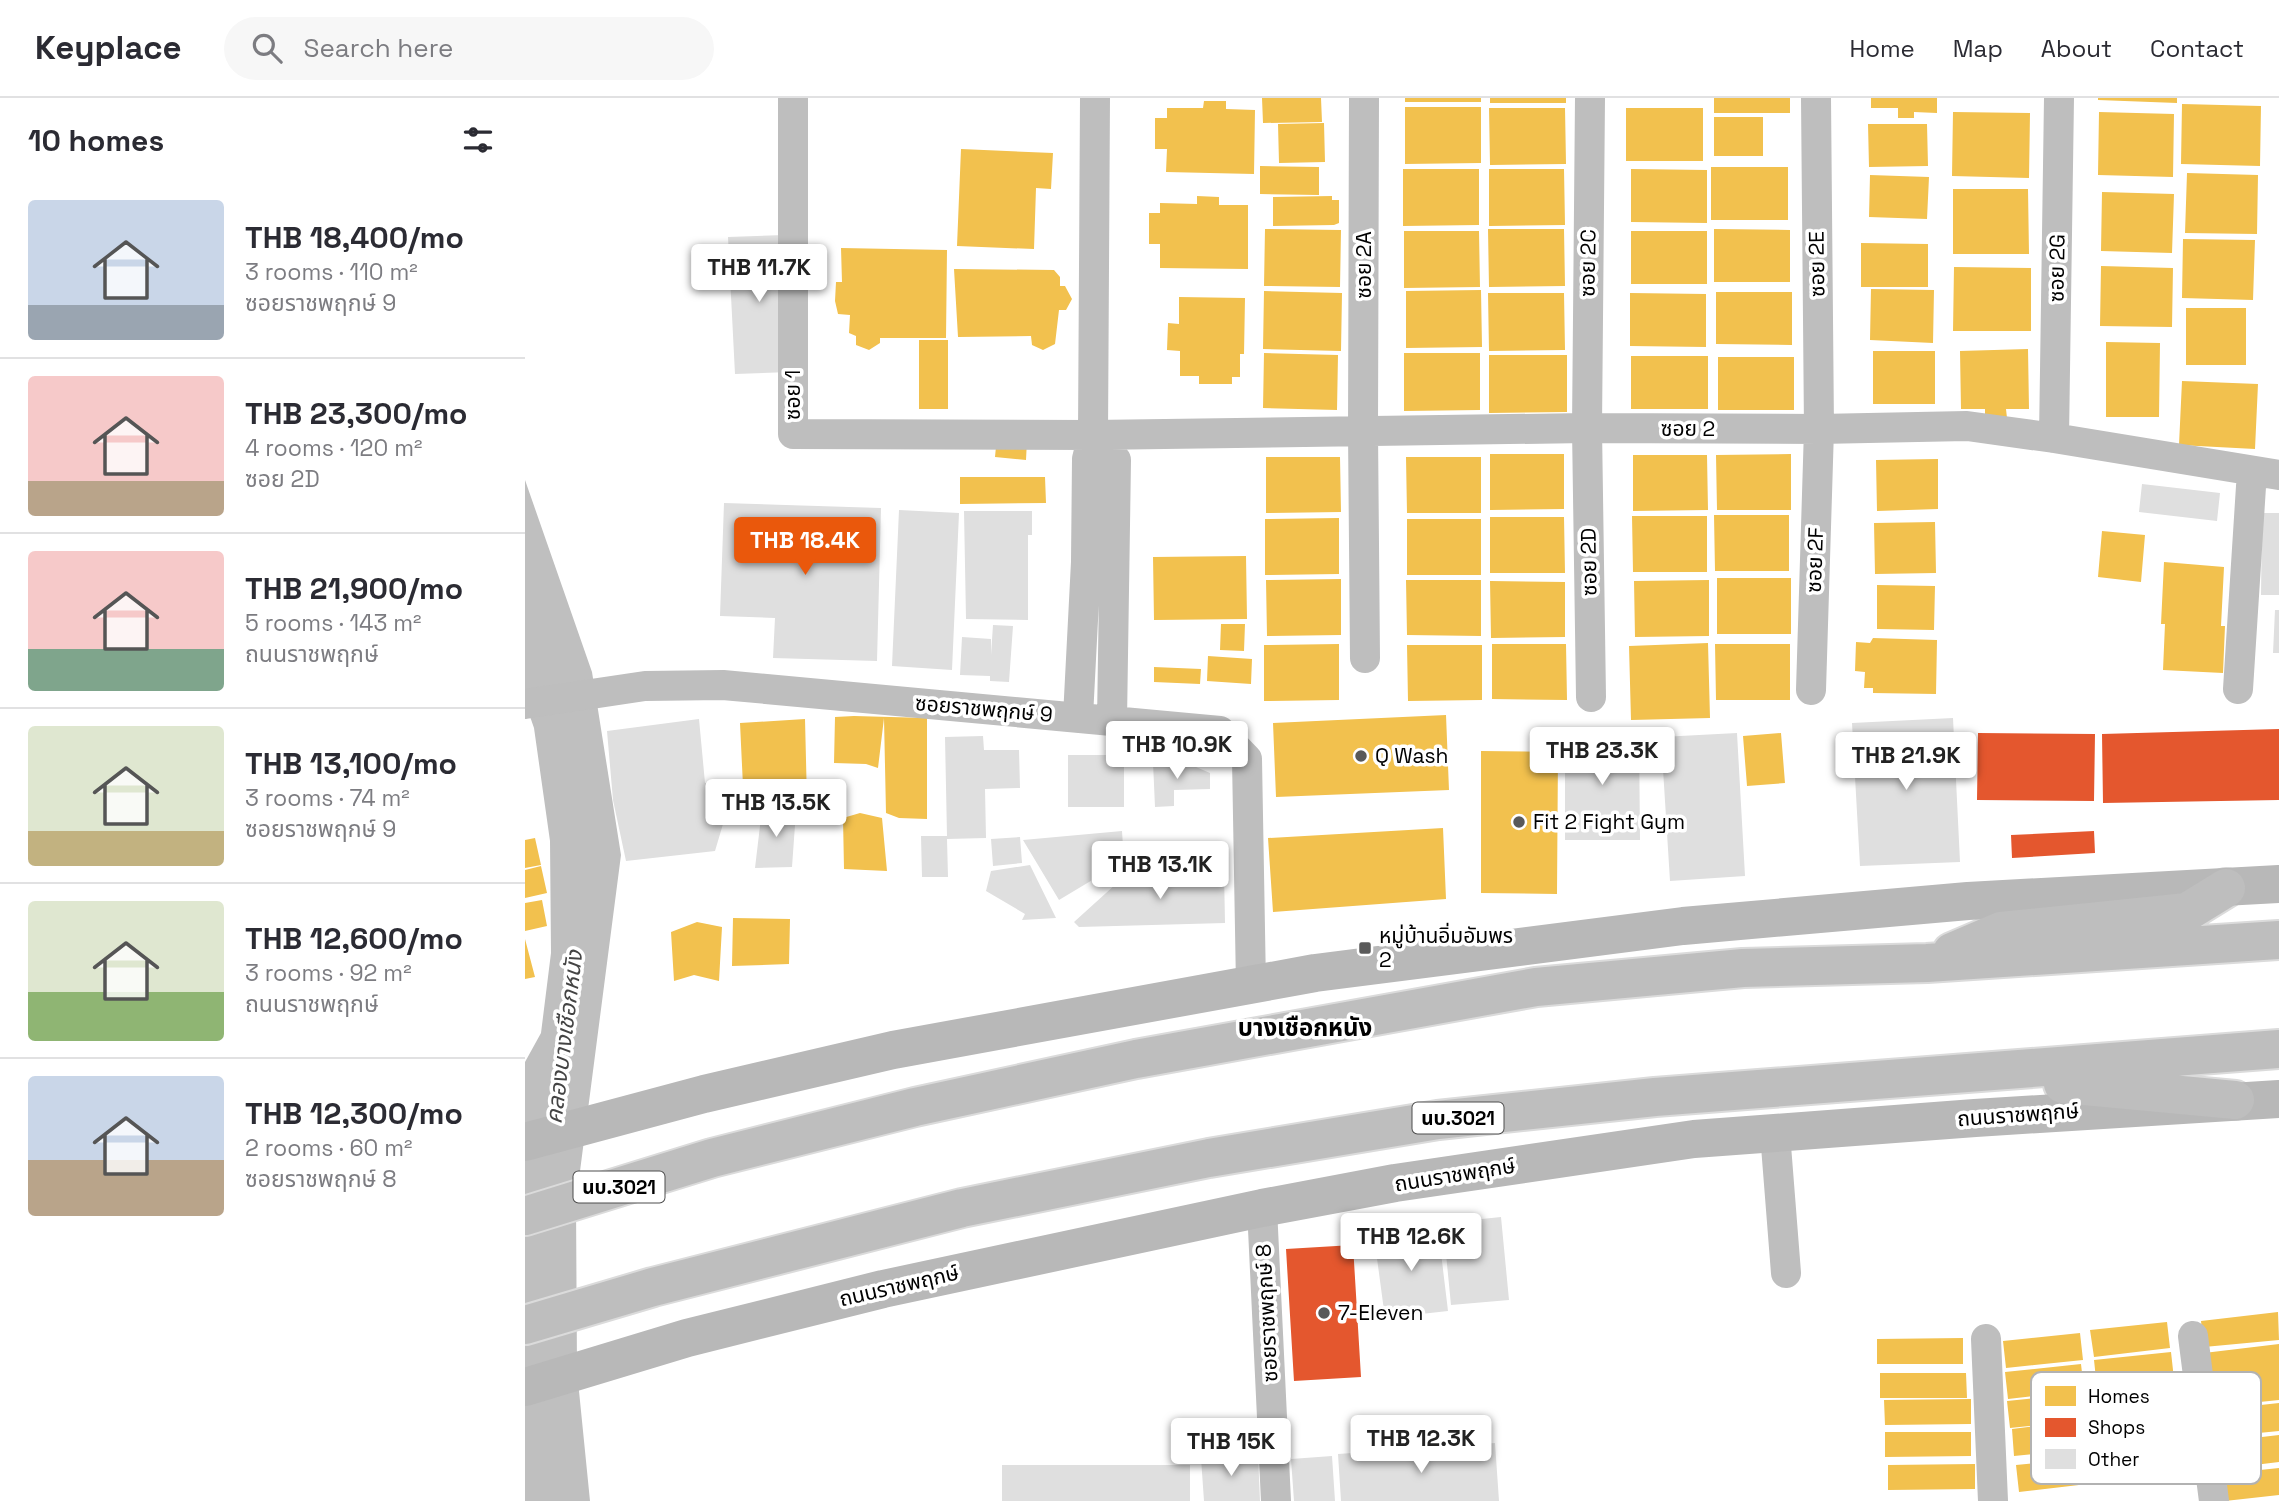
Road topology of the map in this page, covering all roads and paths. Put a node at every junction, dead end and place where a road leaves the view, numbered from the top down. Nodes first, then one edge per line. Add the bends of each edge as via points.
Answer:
1 (793, 98) edge
2 (1095, 98) edge
3 (1364, 98) edge
4 (1590, 98) edge
5 (1816, 98) edge
6 (2059, 98) edge
7 (1587, 428) junction
8 (1819, 429) junction
9 (1363, 432) junction
10 (1093, 435) junction
11 (2054, 438) junction
12 (2265, 473) edge
13 (1366, 658) dead end
14 (2238, 689) dead end
15 (1811, 690) dead end
16 (1591, 697) dead end
17 (525, 704) edge
18 (1078, 717) junction
19 (1112, 721) junction
20 (2279, 884) edge
21 (2226, 888) junction
22 (2279, 940) edge
23 (1927, 963) junction
24 (1251, 986) junction
25 (2279, 1049) edge
26 (1955, 1074) junction
27 (2279, 1099) edge
28 (2235, 1100) junction
29 (1775, 1133) junction
30 (525, 1142) edge
31 (1262, 1208) junction
32 (525, 1216) edge
33 (1786, 1273) dead end
34 (525, 1325) edge
35 (2193, 1336) dead end
36 (1986, 1339) dead end
37 (2198, 1372) edge
38 (525, 1387) edge
39 (1276, 1501) edge
40 (1993, 1501) edge

1 - 10 street, ซอย 1 via 793,434
2 - 10 street
3 - 9 street, ซอย 2A
4 - 7 street, ซอย 2C
5 - 8 street, ซอย 2E
6 - 11 street, ซอย 2G
7 - 8 street, ซอย 2
7 - 9 street, ซอย 2
7 - 16 street, ซอย 2D
8 - 11 street, ซอย 2 via 1966,426
8 - 15 street, ซอย 2F
9 - 10 street, ซอย 2
9 - 13 street, ซอย 2A
10 - 18 street via 1087,459
10 - 19 street via 1116,460
11 - 12 street, ซอย 2
12 - 14 street
17 - 18 street, ซอยราชพฤกษ์ 9 via 645,686 723,685
18 - 19 street, ซอยราชพฤกษ์ 9
19 - 24 street, ซอยราชพฤกษ์ 9 via 1220,731 1247,759
20 - 21 main road
21 - 23 main road via 2187,912 2001,931
21 - 24 main road via 1968,901 1683,926 1315,973
22 - 23 main road, นบ.3021
23 - 32 main road, นบ.3021 via 1743,968 1536,987 1136,1059 915,1107 712,1158
24 - 30 main road via 893,1050
25 - 26 main road, นบ.3021
26 - 28 main road
26 - 34 main road, นบ.3021 via 1655,1097 1438,1120 1209,1158 962,1208 653,1287
27 - 28 main road, ถนนราชพฤกษ์
28 - 29 main road, ถนนราชพฤกษ์
29 - 31 main road, ถนนราชพฤกษ์ via 1694,1139 1395,1183
29 - 33 street
31 - 38 main road, ถนนราชพฤกษ์ via 883,1289 687,1338
31 - 39 street, ซอยราชพฤกษ์ 8
35 - 37 street
36 - 40 street

